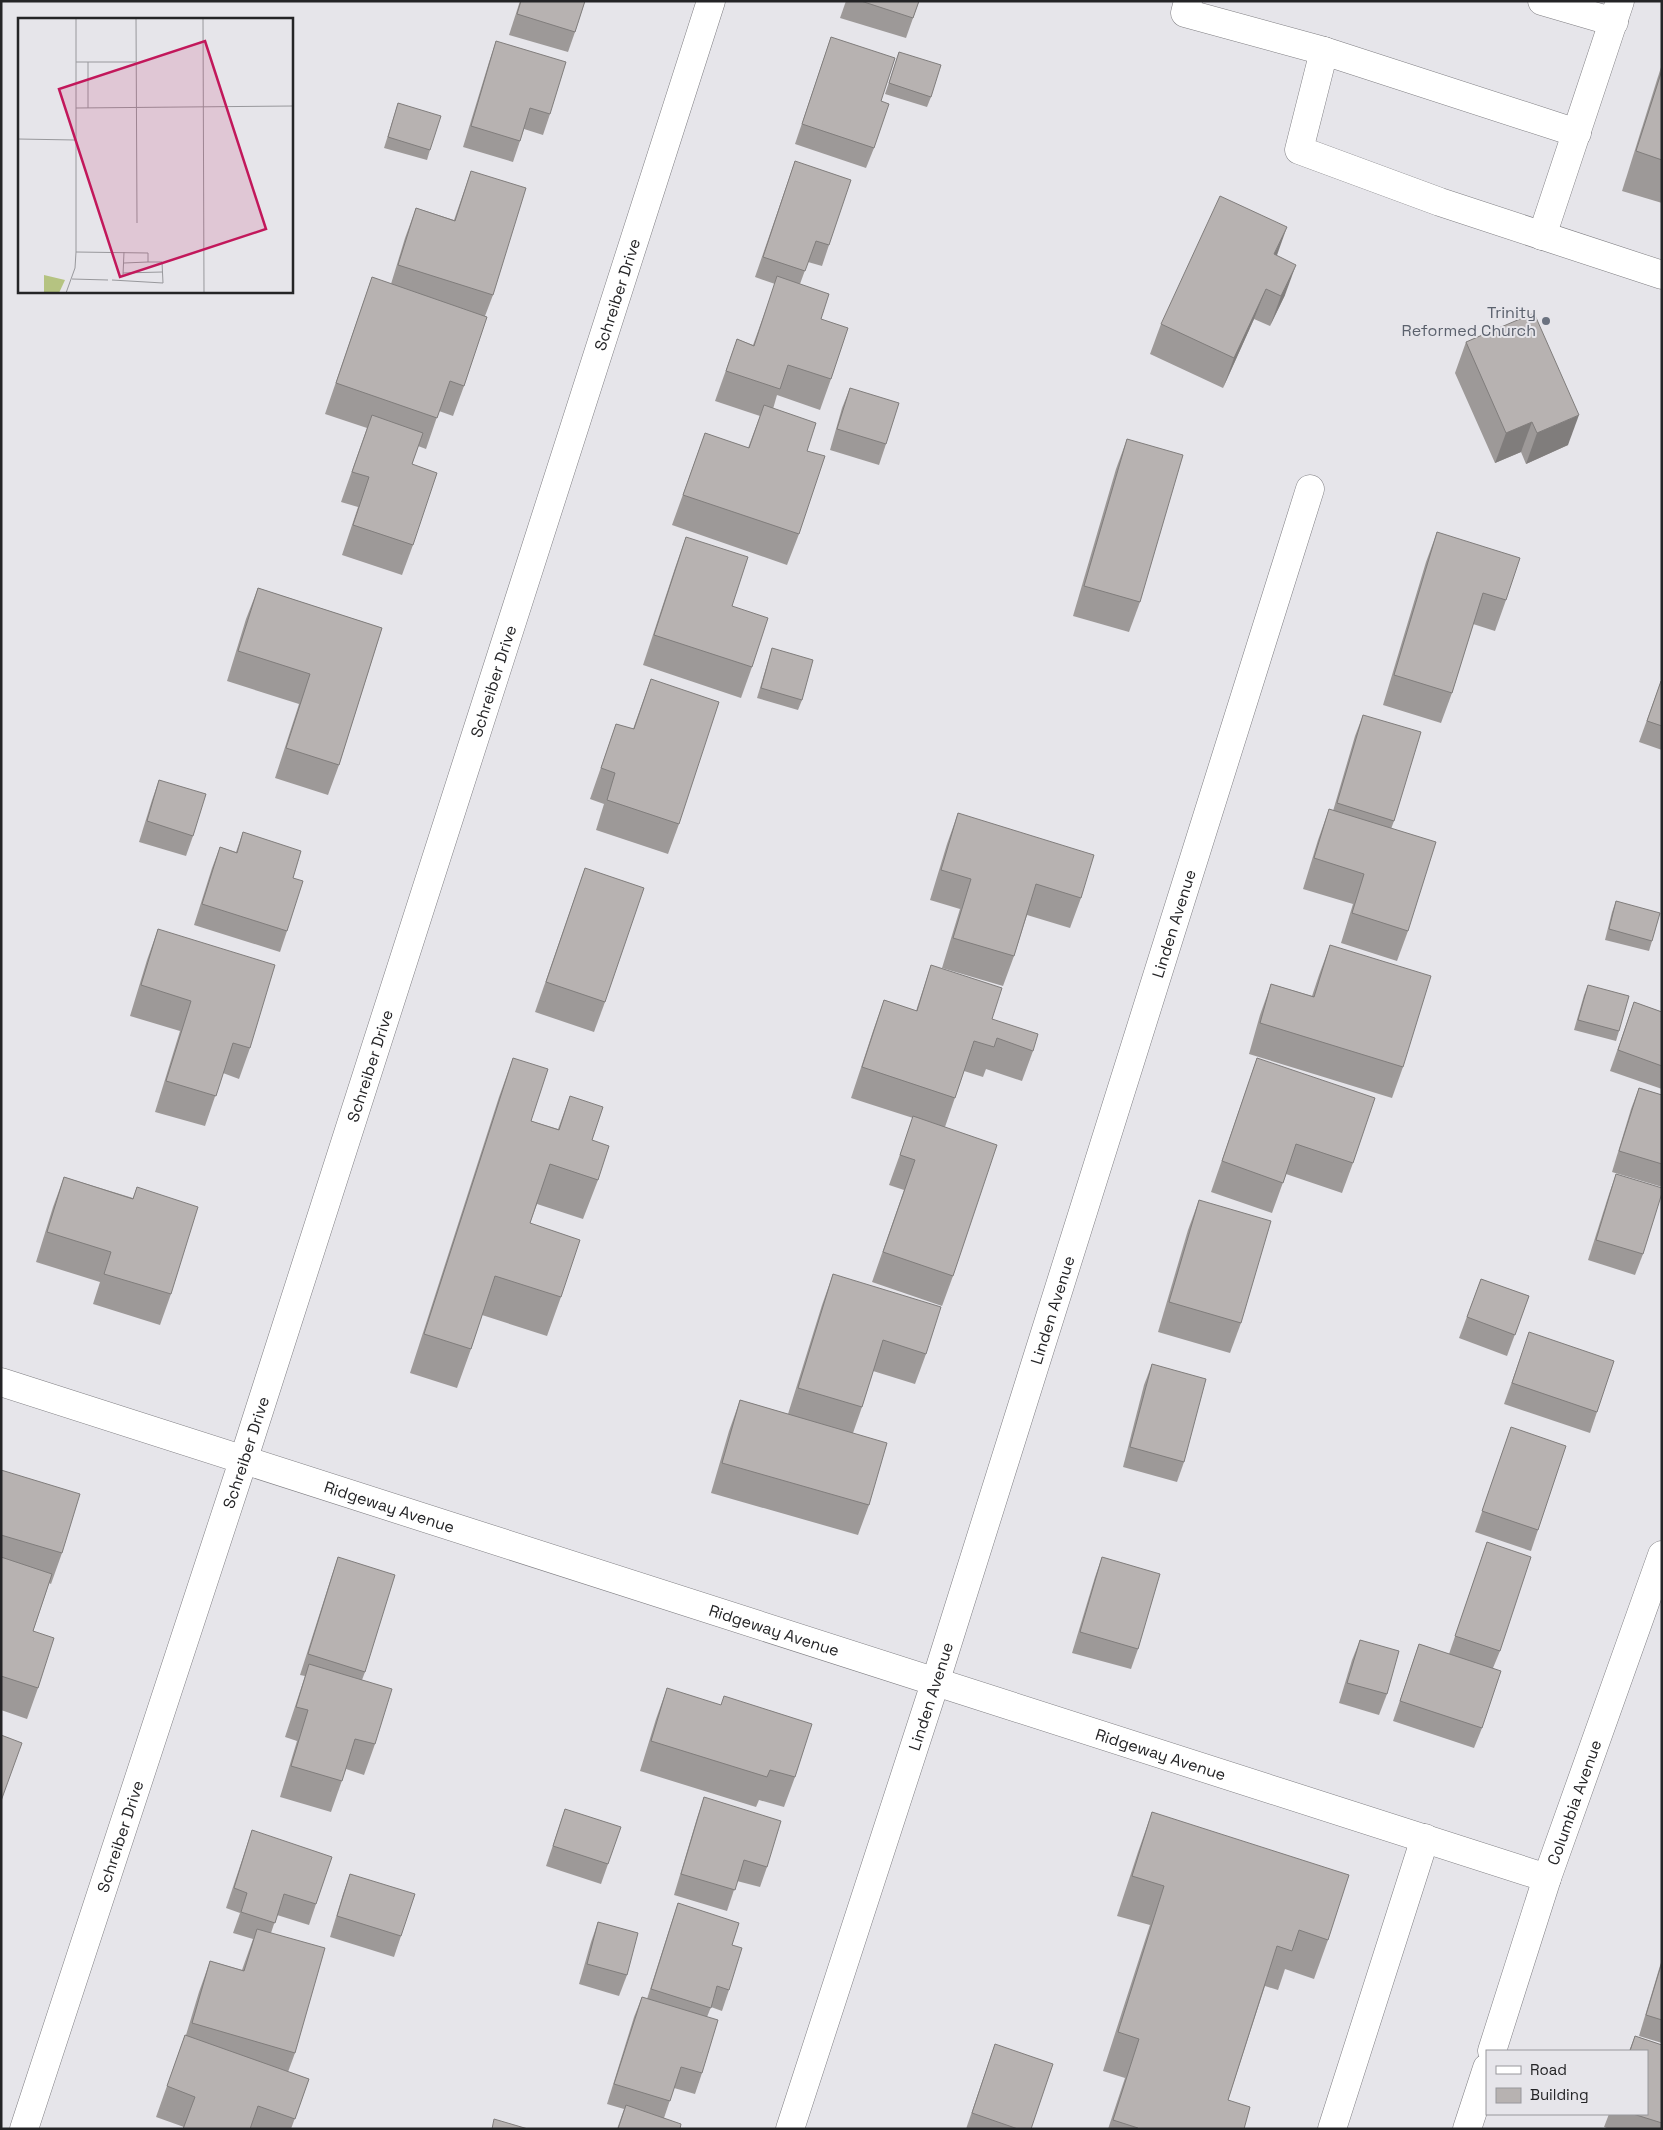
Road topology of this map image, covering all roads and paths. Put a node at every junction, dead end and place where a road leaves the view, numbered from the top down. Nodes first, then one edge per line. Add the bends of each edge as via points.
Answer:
1 (711, 1) edge
2 (1188, 1) edge
3 (1542, 1) edge
4 (1617, 12) edge
5 (1324, 51) junction
6 (1577, 132) junction
7 (1542, 236) junction
8 (1662, 275) edge
9 (1310, 490) dead end
10 (1, 1382) edge
11 (244, 1458) junction
12 (1662, 1555) edge
13 (936, 1680) junction
14 (1425, 1838) junction
15 (1547, 1878) junction
16 (1492, 2050) edge
17 (1486, 2071) edge
18 (24, 2129) edge
19 (790, 2129) edge
20 (1332, 2129) edge
21 (1467, 2129) edge

1 - 11 street, Schreiber Drive
2 - 5 street via 1185,13
3 - 4 street
4 - 6 street
5 - 6 street
5 - 7 street via 1299,150
6 - 7 street
7 - 8 street
9 - 13 street, Linden Avenue
10 - 11 street, Ridgeway Avenue
11 - 13 street, Ridgeway Avenue
11 - 18 street, Schreiber Drive
12 - 15 street, Columbia Avenue
13 - 14 street, Ridgeway Avenue
13 - 19 street, Linden Avenue
14 - 15 street, Ridgeway Avenue
14 - 20 street
15 - 16 street, Columbia Avenue
17 - 21 street

